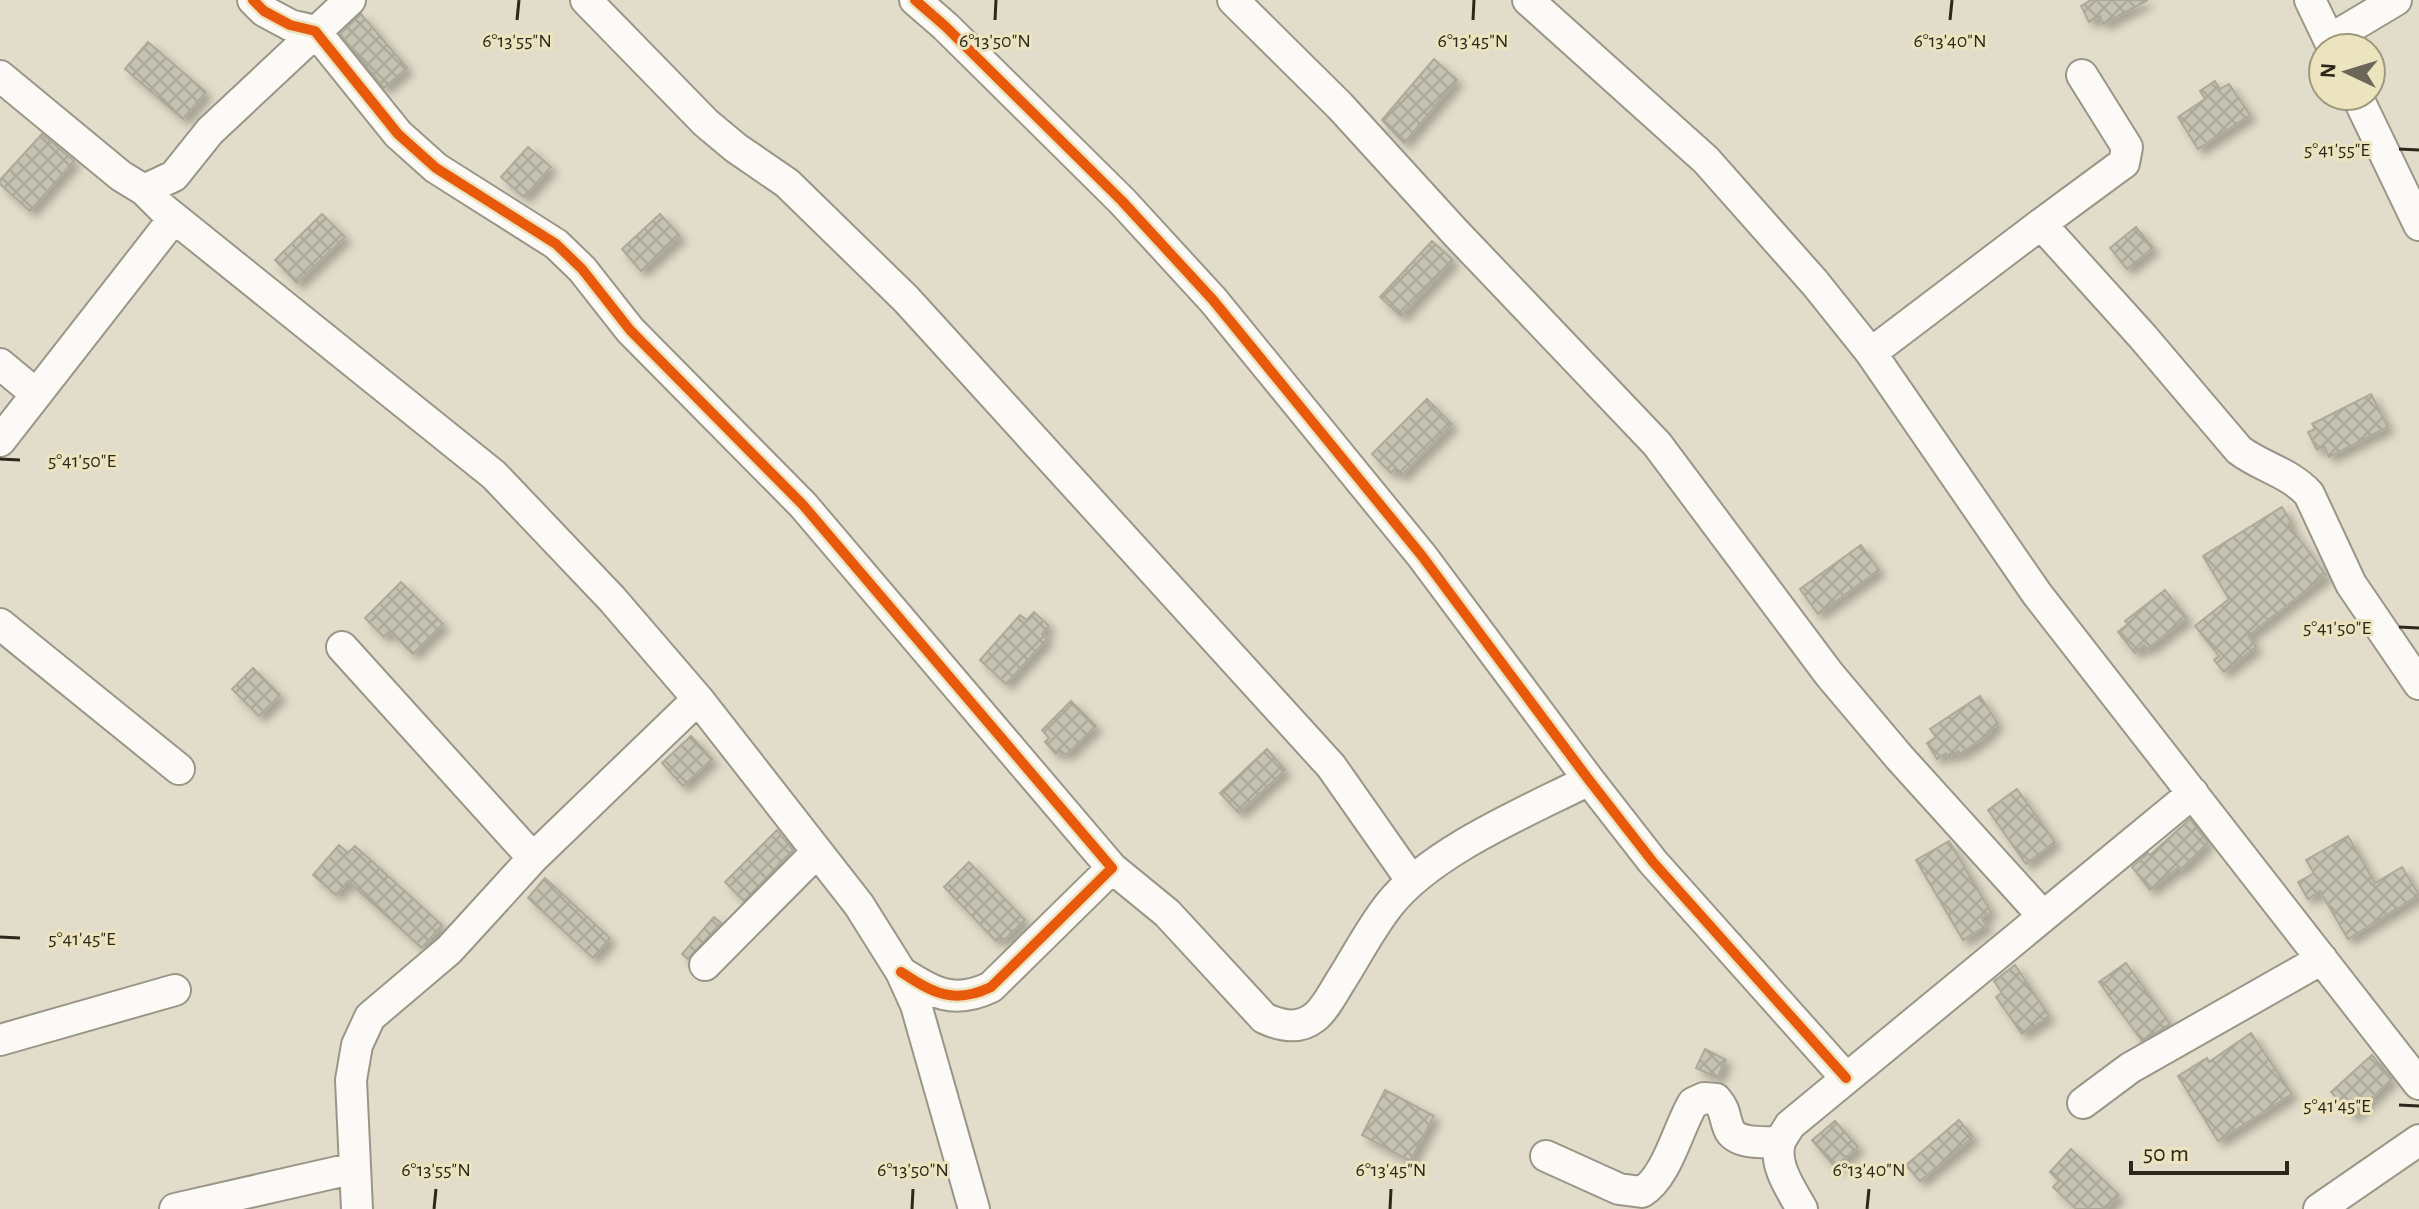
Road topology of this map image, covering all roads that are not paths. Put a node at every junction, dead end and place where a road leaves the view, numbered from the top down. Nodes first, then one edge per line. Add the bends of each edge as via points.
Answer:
1 (253, 0) edge
2 (350, 0) edge
3 (586, 0) edge
4 (915, 0) edge
5 (1233, 0) edge
6 (1528, 0) edge
7 (2310, 0) edge
8 (2396, 0) edge
9 (315, 31) junction
10 (2325, 32) edge
11 (2349, 32) edge
12 (2082, 75) dead end
13 (0, 76) edge
14 (2365, 112) edge
15 (144, 190) junction
16 (174, 218) junction
17 (2041, 224) junction
18 (2419, 225) edge
19 (1871, 353) junction
20 (0, 364) edge
21 (35, 393) junction
22 (0, 441) edge
23 (0, 624) edge
24 (342, 647) dead end
25 (2419, 684) edge
26 (698, 699) junction
27 (179, 769) dead end
28 (1589, 780) junction
29 (2193, 793) junction
30 (817, 852) junction
31 (533, 858) junction
32 (1112, 868) junction
33 (1411, 880) junction
34 (2043, 916) junction
35 (2322, 959) junction
36 (705, 965) dead end
37 (901, 972) junction
38 (175, 990) dead end
39 (0, 1040) edge
40 (1846, 1078) junction
41 (2419, 1084) edge
42 (2083, 1103) dead end
43 (2419, 1140) edge
44 (1780, 1142) junction
45 (1546, 1156) dead end
46 (355, 1168) junction
47 (175, 1209) edge
48 (357, 1209) edge
49 (974, 1209) edge
50 (1802, 1209) edge
51 (2319, 1209) edge

1 - 9 street via 290,25
2 - 9 street
3 - 33 street via 706,123 787,183 906,299 1331,766
4 - 28 street via 1111,190 1213,300 1422,556
5 - 34 street via 1340,106 1657,444 1829,674
6 - 19 street via 1706,160
7 - 10 street
8 - 11 street
9 - 15 street via 210,131 174,176
9 - 32 street via 398,134 436,168 556,244 582,269 630,330 803,505
12 - 17 street via 2127,147 2126,156
13 - 15 street
14 - 18 street
15 - 16 street
16 - 21 street
16 - 26 street via 494,475
17 - 19 street
17 - 25 street via 2239,450 2298,482 2309,494 2351,584
19 - 29 street via 2037,594
20 - 21 street
21 - 22 street
23 - 27 street
24 - 31 street
26 - 30 street
26 - 31 street
28 - 33 street via 1483,834
28 - 40 street via 1653,862
29 - 34 street
29 - 35 street
30 - 36 street
30 - 37 street via 859,905
31 - 46 street via 449,950 370,1017 357,1045 351,1080
32 - 33 street via 1167,913 1264,1018 1297,1026 1315,1017 1332,996 1389,905
32 - 37 street via 991,987 971,997 928,990
34 - 40 street
35 - 41 street
35 - 42 street via 2130,1068
37 - 49 street via 916,1005
38 - 39 street
40 - 44 street via 1790,1125
43 - 51 street
44 - 45 street via 1733,1135 1727,1111 1716,1099 1704,1098 1693,1103 1659,1175 1642,1192 1619,1189
44 - 50 street via 1786,1178
46 - 47 street
46 - 48 street

